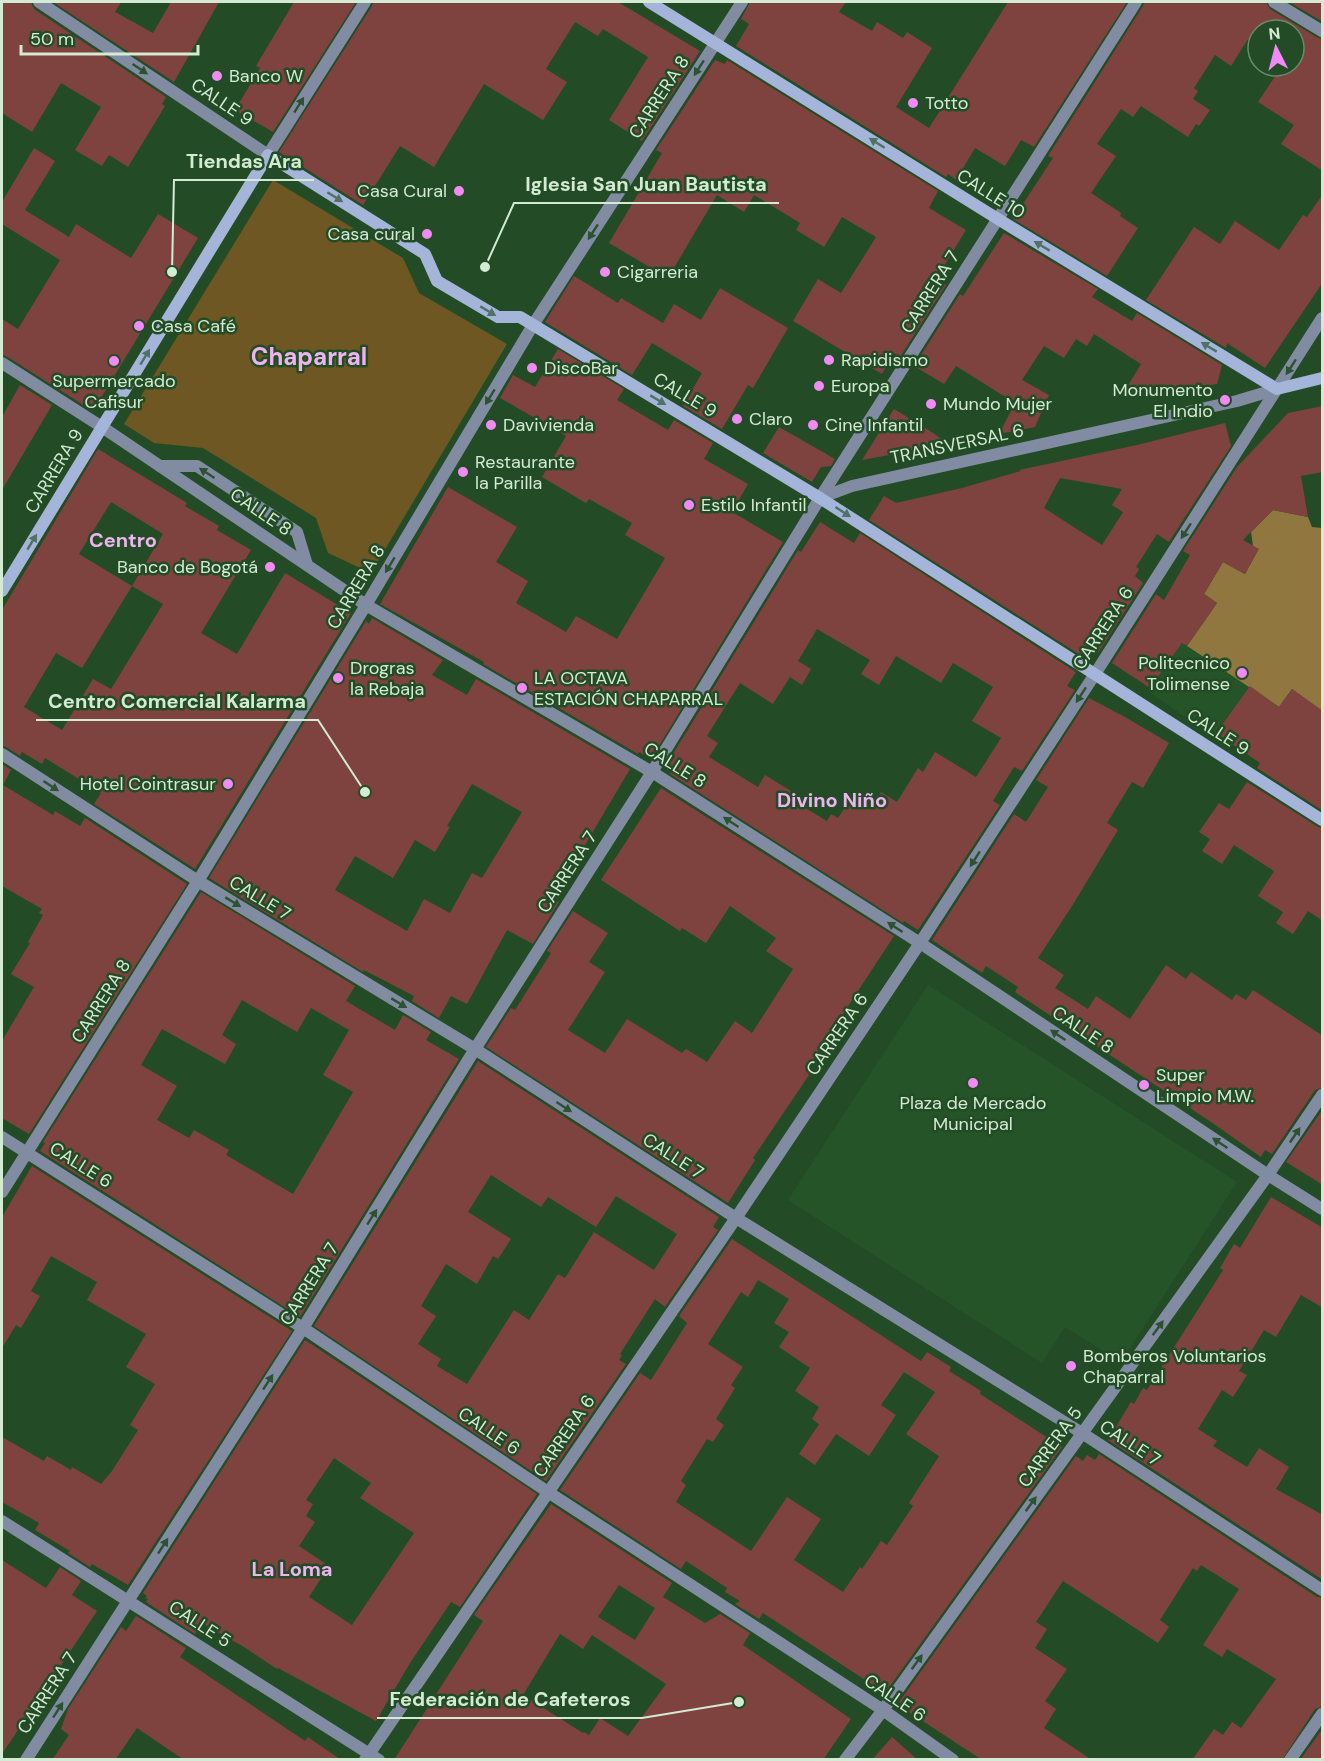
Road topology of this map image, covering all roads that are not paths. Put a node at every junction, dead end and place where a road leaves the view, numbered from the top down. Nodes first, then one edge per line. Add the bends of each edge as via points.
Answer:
1 (39, 2) edge
2 (365, 2) edge
3 (650, 2) edge
4 (742, 2) edge
5 (1136, 2) edge
6 (1274, 2) edge
7 (1323, 31) edge
8 (716, 42) junction
9 (268, 154) junction
10 (998, 219) junction
11 (1323, 318) edge
12 (533, 325) junction
13 (2, 363) edge
14 (1323, 378) edge
15 (1277, 388) junction
16 (102, 427) junction
17 (160, 466) junction
18 (820, 498) junction
19 (307, 565) junction
20 (2, 591) edge
21 (366, 604) junction
22 (1095, 674) junction
23 (2, 754) edge
24 (652, 772) junction
25 (1323, 820) edge
26 (198, 881) junction
27 (920, 943) junction
28 (475, 1049) junction
29 (1323, 1095) edge
30 (2, 1137) edge
31 (27, 1152) junction
32 (1268, 1175) junction
33 (2, 1192) edge
34 (1323, 1209) edge
35 (736, 1218) junction
36 (303, 1328) junction
37 (1082, 1433) junction
38 (548, 1492) junction
39 (2, 1521) edge
40 (1323, 1590) edge
41 (128, 1600) junction
42 (883, 1710) junction
43 (1323, 1714) edge
44 (371, 1758) edge
45 (26, 1760) edge
46 (845, 1760) edge
47 (953, 1760) edge
48 (1290, 1760) edge

1 -> 9 street, CALLE 9
9 -> 2 street, CARRERA 9
3 - 8 main road, CALLE 10
4 - 8 street, CARRERA 8
5 - 10 street, CARRERA 7
6 - 7 street
10 -> 8 main road, CALLE 10
8 -> 12 street, CARRERA 8
9 -> 12 main road, CALLE 9 via 425,254 437,281 498,317 520,317
16 -> 9 main road, CARRERA 9
15 -> 10 main road, CALLE 10
10 - 18 street, CARRERA 7
11 -> 15 street, CARRERA 6
12 -> 18 main road, CALLE 9
12 -> 21 street, CARRERA 8
13 - 16 street, CALLE 8
14 - 15 main road
15 - 18 street, TRANSVERSAL 6 via 1225,404 852,486
15 -> 22 street, CARRERA 6
16 - 17 street, CALLE 8
20 -> 16 main road, CARRERA 9
17 - 19 street, CALLE 8
19 -> 17 street via 297,532 196,466
18 -> 22 main road, CALLE 9
18 - 24 street, CARRERA 7
19 - 21 street, CALLE 8
21 - 24 street, CALLE 8
21 - 26 street, CARRERA 8
22 - 25 main road, CALLE 9
22 -> 27 street, CARRERA 6
23 -> 26 street, CALLE 7
27 -> 24 street, CALLE 8
24 - 28 street, CARRERA 7
26 -> 28 street, CALLE 7
26 - 31 street, CARRERA 8
32 -> 27 street, CALLE 8
27 - 35 street, CARRERA 6
28 -> 35 street, CALLE 7
36 -> 28 street, CARRERA 7
32 -> 29 street, CARRERA 5
30 - 31 street, CALLE 6
31 - 33 street, CARRERA 8
31 - 36 street, CALLE 6
32 - 34 street, CALLE 8
37 -> 32 street, CARRERA 5
35 - 37 street, CALLE 7
35 - 38 street, CARRERA 6
36 - 38 street, CALLE 6
41 -> 36 street, CARRERA 7
37 - 40 street, CALLE 7
42 -> 37 street, CARRERA 5
38 - 42 street, CALLE 6
38 - 44 street, CARRERA 6
39 - 41 street, CALLE 5
41 - 44 street, CALLE 5
45 -> 41 street, CARRERA 7
42 - 46 street, CARRERA 5
42 - 47 street, CALLE 6
43 - 48 street

